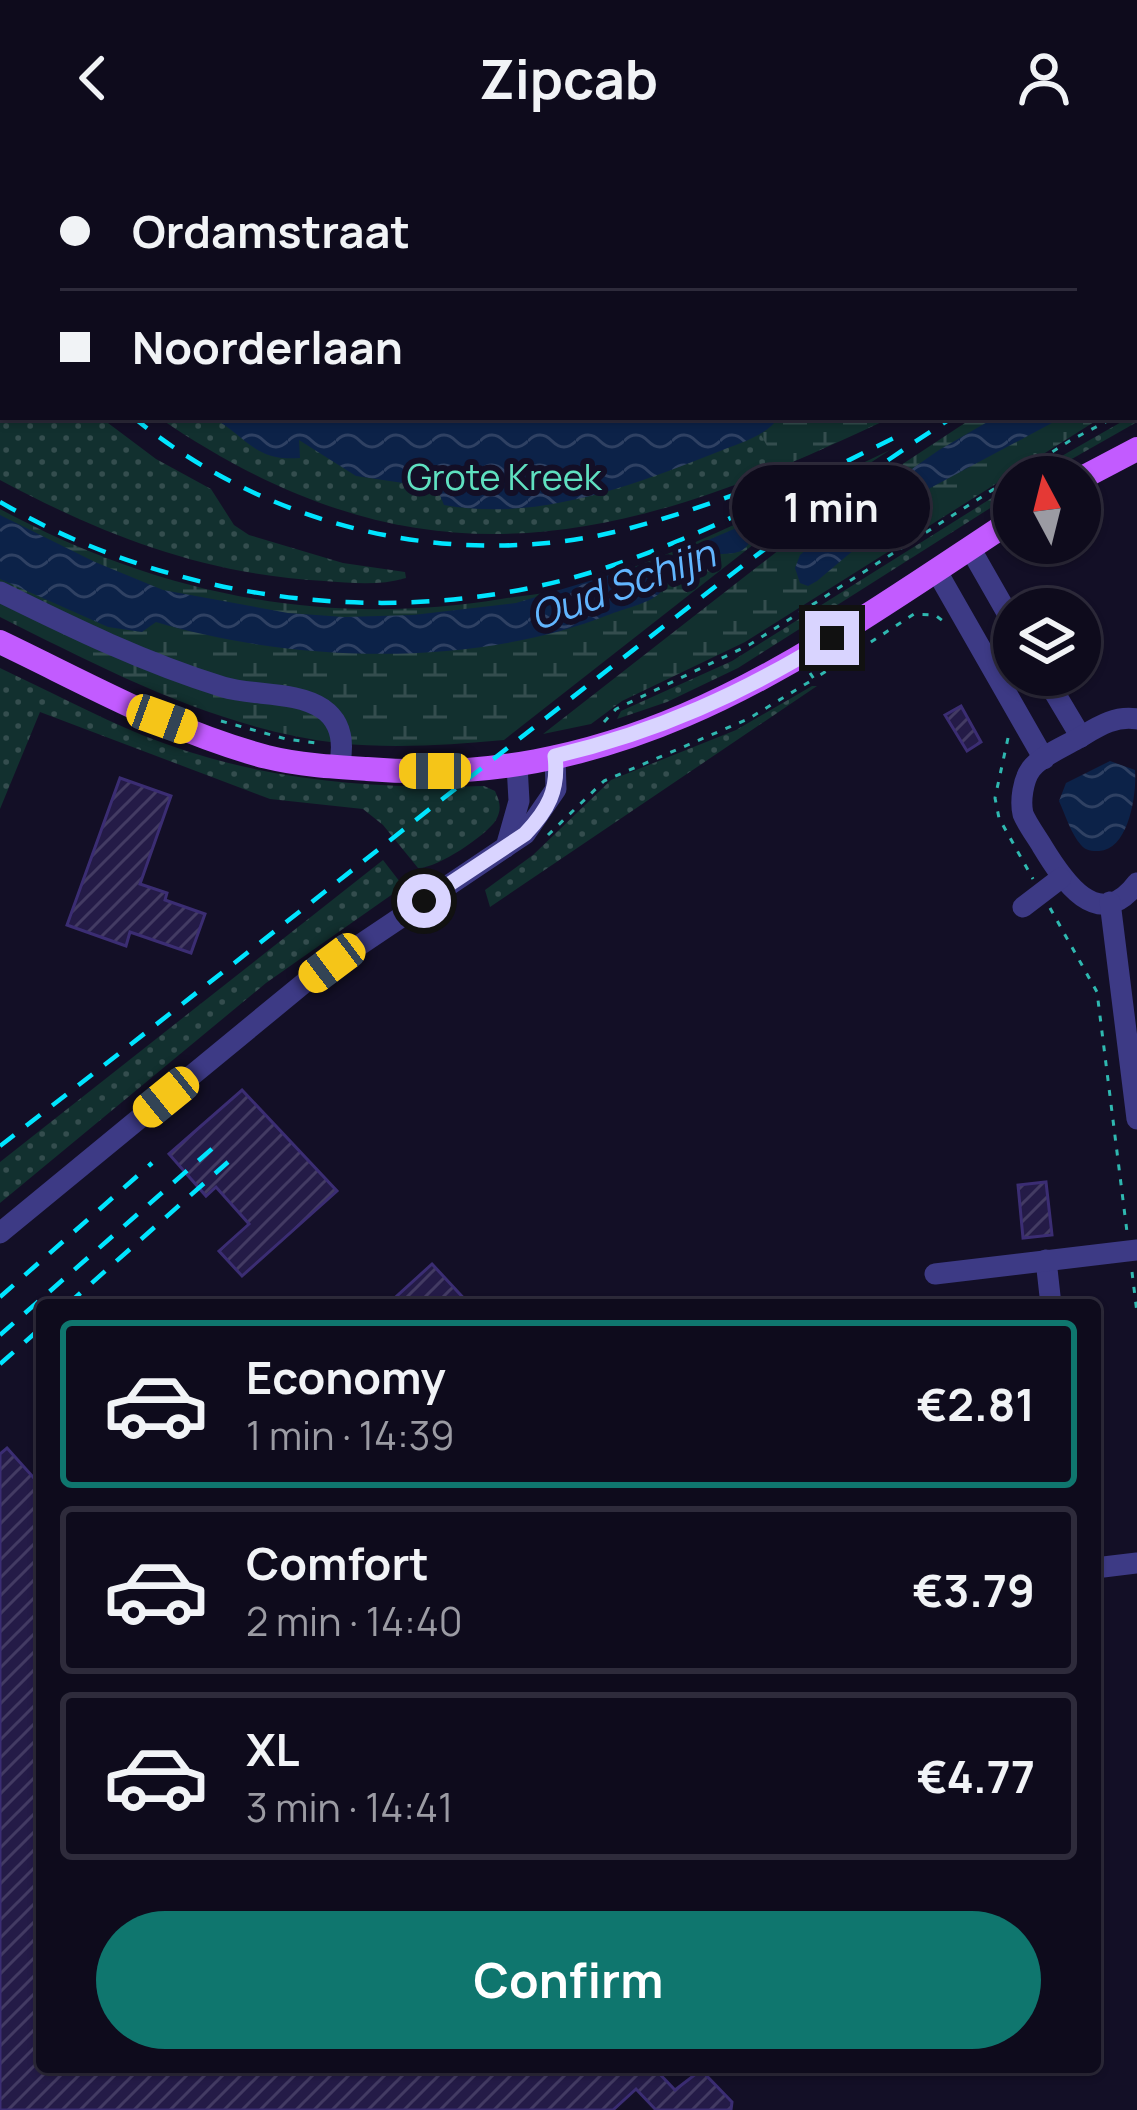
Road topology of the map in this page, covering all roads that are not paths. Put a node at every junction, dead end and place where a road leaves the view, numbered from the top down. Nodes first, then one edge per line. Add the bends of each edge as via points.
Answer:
1 (1137, 449) edge
2 (1101, 468) edge
3 (993, 533) edge
4 (970, 548) junction
5 (937, 570) junction
6 (993, 588) edge
7 (0, 592) edge
8 (0, 642) edge
9 (1057, 696) edge
10 (1137, 719) edge
11 (1081, 736) junction
12 (555, 756) junction
13 (342, 757) junction
14 (1045, 759) junction
15 (517, 765) junction
16 (506, 848) junction
17 (1061, 878) junction
18 (1137, 883) edge
19 (1032, 899) road end
20 (1110, 902) junction
21 (1137, 1119) edge
22 (0, 1233) edge
23 (1133, 1250) edge
24 (1046, 1260) junction
25 (935, 1274) dead end
26 (1050, 1299) edge
27 (1137, 1562) edge
28 (1101, 1567) edge

1 - 2 main road
3 - 4 main road
4 - 5 main road
4 - 6 street
5 - 12 main road via 807,669 667,724
5 - 14 street
7 - 13 street via 151,663 325,710 337,724
8 - 13 main road via 162,719 268,757
9 - 11 street
10 - 11 street via 1113,720
11 - 14 street
12 - 15 main road
12 - 16 street via 549,804
13 - 15 main road via 435,771
14 - 17 street via 1030,770 1023,814
15 - 16 street via 519,801
16 - 22 street via 310,979
17 - 19 street
17 - 20 street via 1090,902
18 - 20 street
20 - 21 street
23 - 24 street
24 - 25 street
24 - 26 street
27 - 28 street

